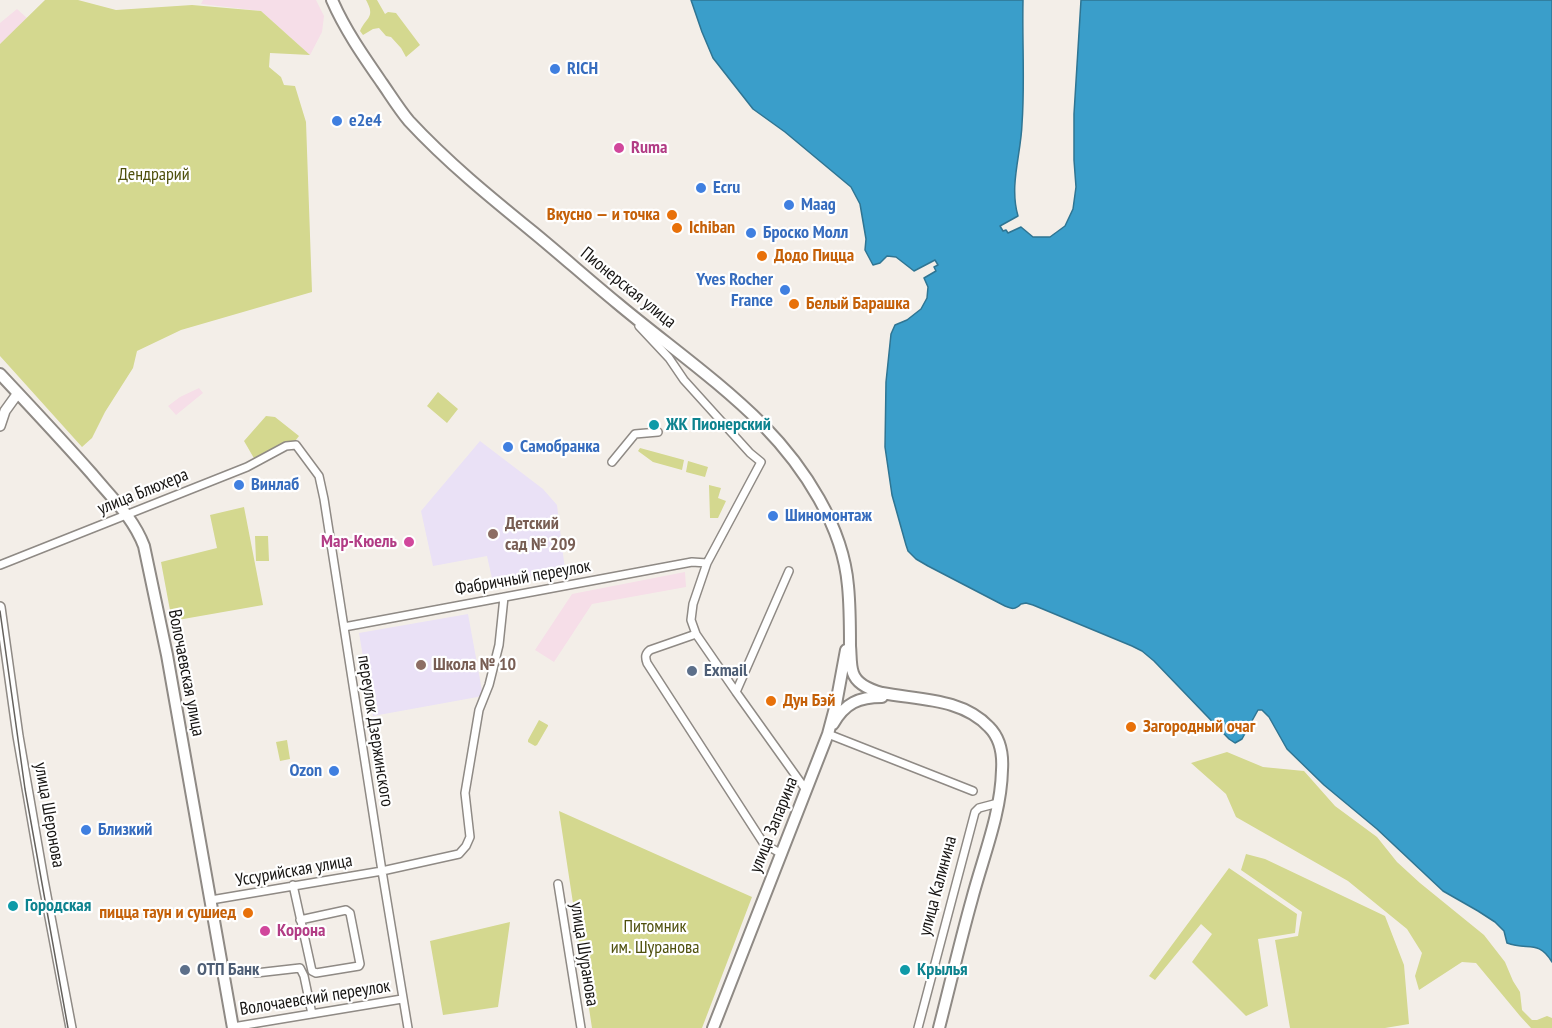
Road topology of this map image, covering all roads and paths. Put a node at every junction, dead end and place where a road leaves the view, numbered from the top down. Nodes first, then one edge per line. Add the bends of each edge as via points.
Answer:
1 (332, 0) edge
2 (618, 304) junction
3 (0, 374) edge
4 (18, 393) junction
5 (0, 426) edge
6 (658, 432) dead end
7 (296, 445) joint
8 (612, 462) dead end
9 (128, 515) junction
10 (707, 563) junction
11 (0, 566) edge
12 (789, 571) dead end
13 (504, 597) junction
14 (0, 607) edge
15 (344, 627) junction
16 (850, 629) junction
17 (696, 634) junction
18 (736, 692) junction
19 (912, 698) junction
20 (828, 734) junction
21 (806, 790) junction
22 (973, 791) dead end
23 (998, 803) junction
24 (780, 853) junction
25 (382, 871) junction
26 (558, 884) dead end
27 (293, 885) junction
28 (211, 900) junction
29 (300, 920) junction
30 (256, 973) dead end
31 (402, 999) junction
32 (312, 1014) junction
33 (71, 1028) edge
34 (233, 1028) edge
35 (408, 1028) edge
36 (581, 1028) edge
37 (712, 1028) edge
38 (918, 1028) edge
39 (939, 1028) edge

1 - 2 main road, Пионерская улица via 366,61 409,120 468,178
2 - 10 street via 761,462
2 - 16 main road, Пионерская улица via 762,424 806,476 843,557
3 - 4 main road, Волочаевская улица
4 - 5 main road
4 - 9 main road, Волочаевская улица
6 - 8 street via 635,434
7 - 9 street, улица Блюхера
7 - 15 street, переулок Дзержинского via 319,476
9 - 11 street, улица Блюхера
9 - 28 main road, Волочаевская улица via 144,546
10 - 13 street, Фабричный переулок via 692,562
10 - 17 street via 693,604 691,620
12 - 18 street
13 - 15 street, Фабричный переулок
13 - 25 street, Уссурийская улица via 499,645 479,710 465,793 470,837 466,846 459,854
14 - 33 main road, улица Шеронова via 18,736
15 - 25 street, переулок Дзержинского
16 - 19 main road via 853,675 874,691
16 - 20 main road, улица Запарина
17 - 18 street
17 - 24 street via 650,650 645,657 647,663 764,844
18 - 21 street
19 - 20 main road via 858,700 844,709
19 - 23 main road, улица Калинина via 959,706 991,729 998,741 1003,767
20 - 21 main road, улица Запарина
20 - 22 street
21 - 24 main road, улица Запарина
23 - 38 street, улица Калинина via 975,812
23 - 39 main road, улица Калинина
24 - 37 main road, улица Запарина
25 - 27 street, Уссурийская улица
25 - 31 street, переулок Дзержинского
26 - 36 street, улица Шуранова
27 - 28 street, Уссурийская улица
27 - 29 street
28 - 34 main road, Волочаевская улица
29 - 29 street via 312,971 360,964 348,911
30 - 32 street via 300,968
31 - 32 street, Волочаевский переулок
31 - 35 street, переулок Дзержинского
32 - 34 street, Волочаевский переулок

